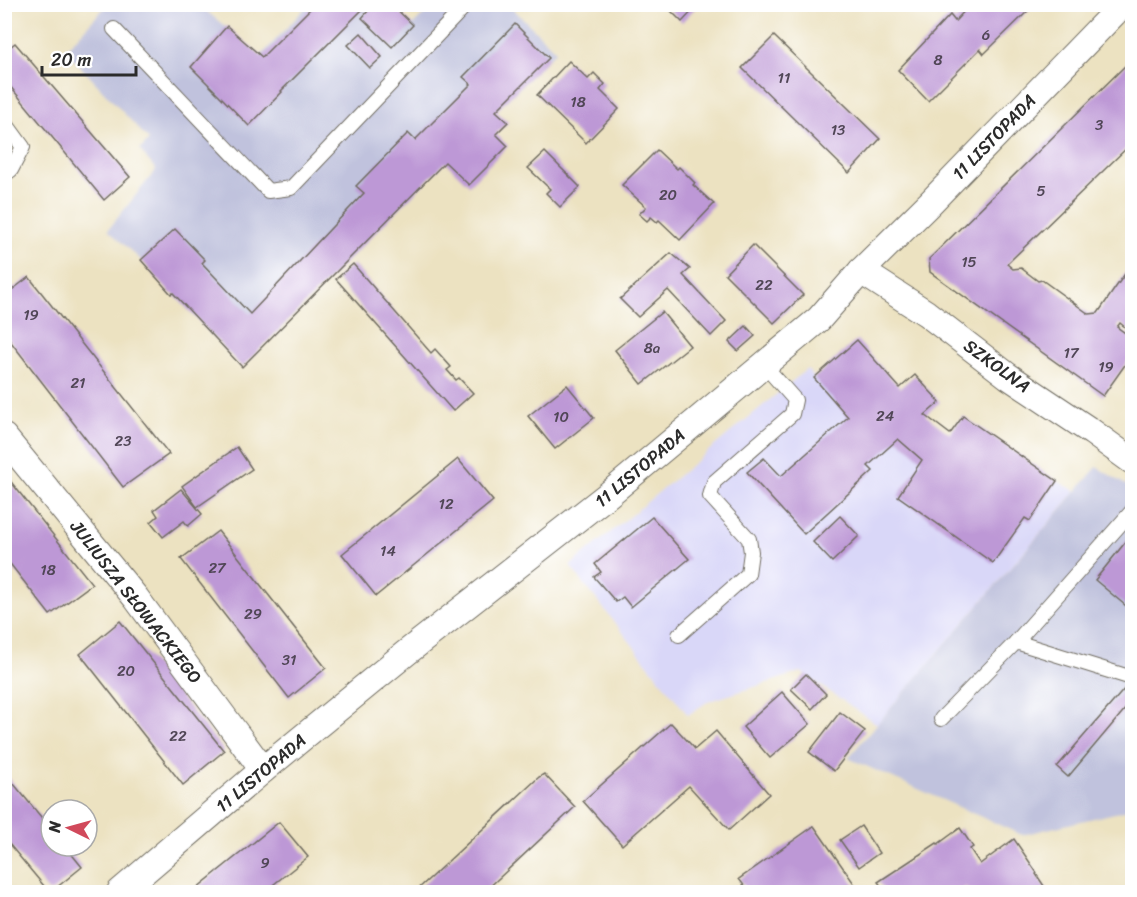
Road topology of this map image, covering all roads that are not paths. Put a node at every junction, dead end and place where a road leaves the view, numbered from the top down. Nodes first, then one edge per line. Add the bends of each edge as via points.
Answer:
1 (468, 4) edge
2 (1124, 4) edge
3 (114, 29) dead end
4 (4, 121) edge
5 (4, 175) edge
6 (861, 271) junction
7 (764, 365) junction
8 (4, 437) edge
9 (1132, 461) edge
10 (1132, 511) edge
11 (679, 635) dead end
12 (1016, 642) junction
13 (1132, 678) edge
14 (941, 719) dead end
15 (263, 770) junction
16 (120, 892) edge

1 - 3 lane via 291,188 268,191
2 - 6 street, 11 LISTOPADA
4 - 5 lane via 23,147
6 - 7 street, 11 LISTOPADA via 819,319
6 - 9 street, SZKOLNA
7 - 11 lane via 795,400 792,414 714,482 710,496 749,539 748,574
7 - 15 street, 11 LISTOPADA
8 - 15 street, JULIUSZA SŁOWACKIEGO via 136,598
10 - 12 lane
12 - 13 lane
12 - 14 lane
15 - 16 street, 11 LISTOPADA

